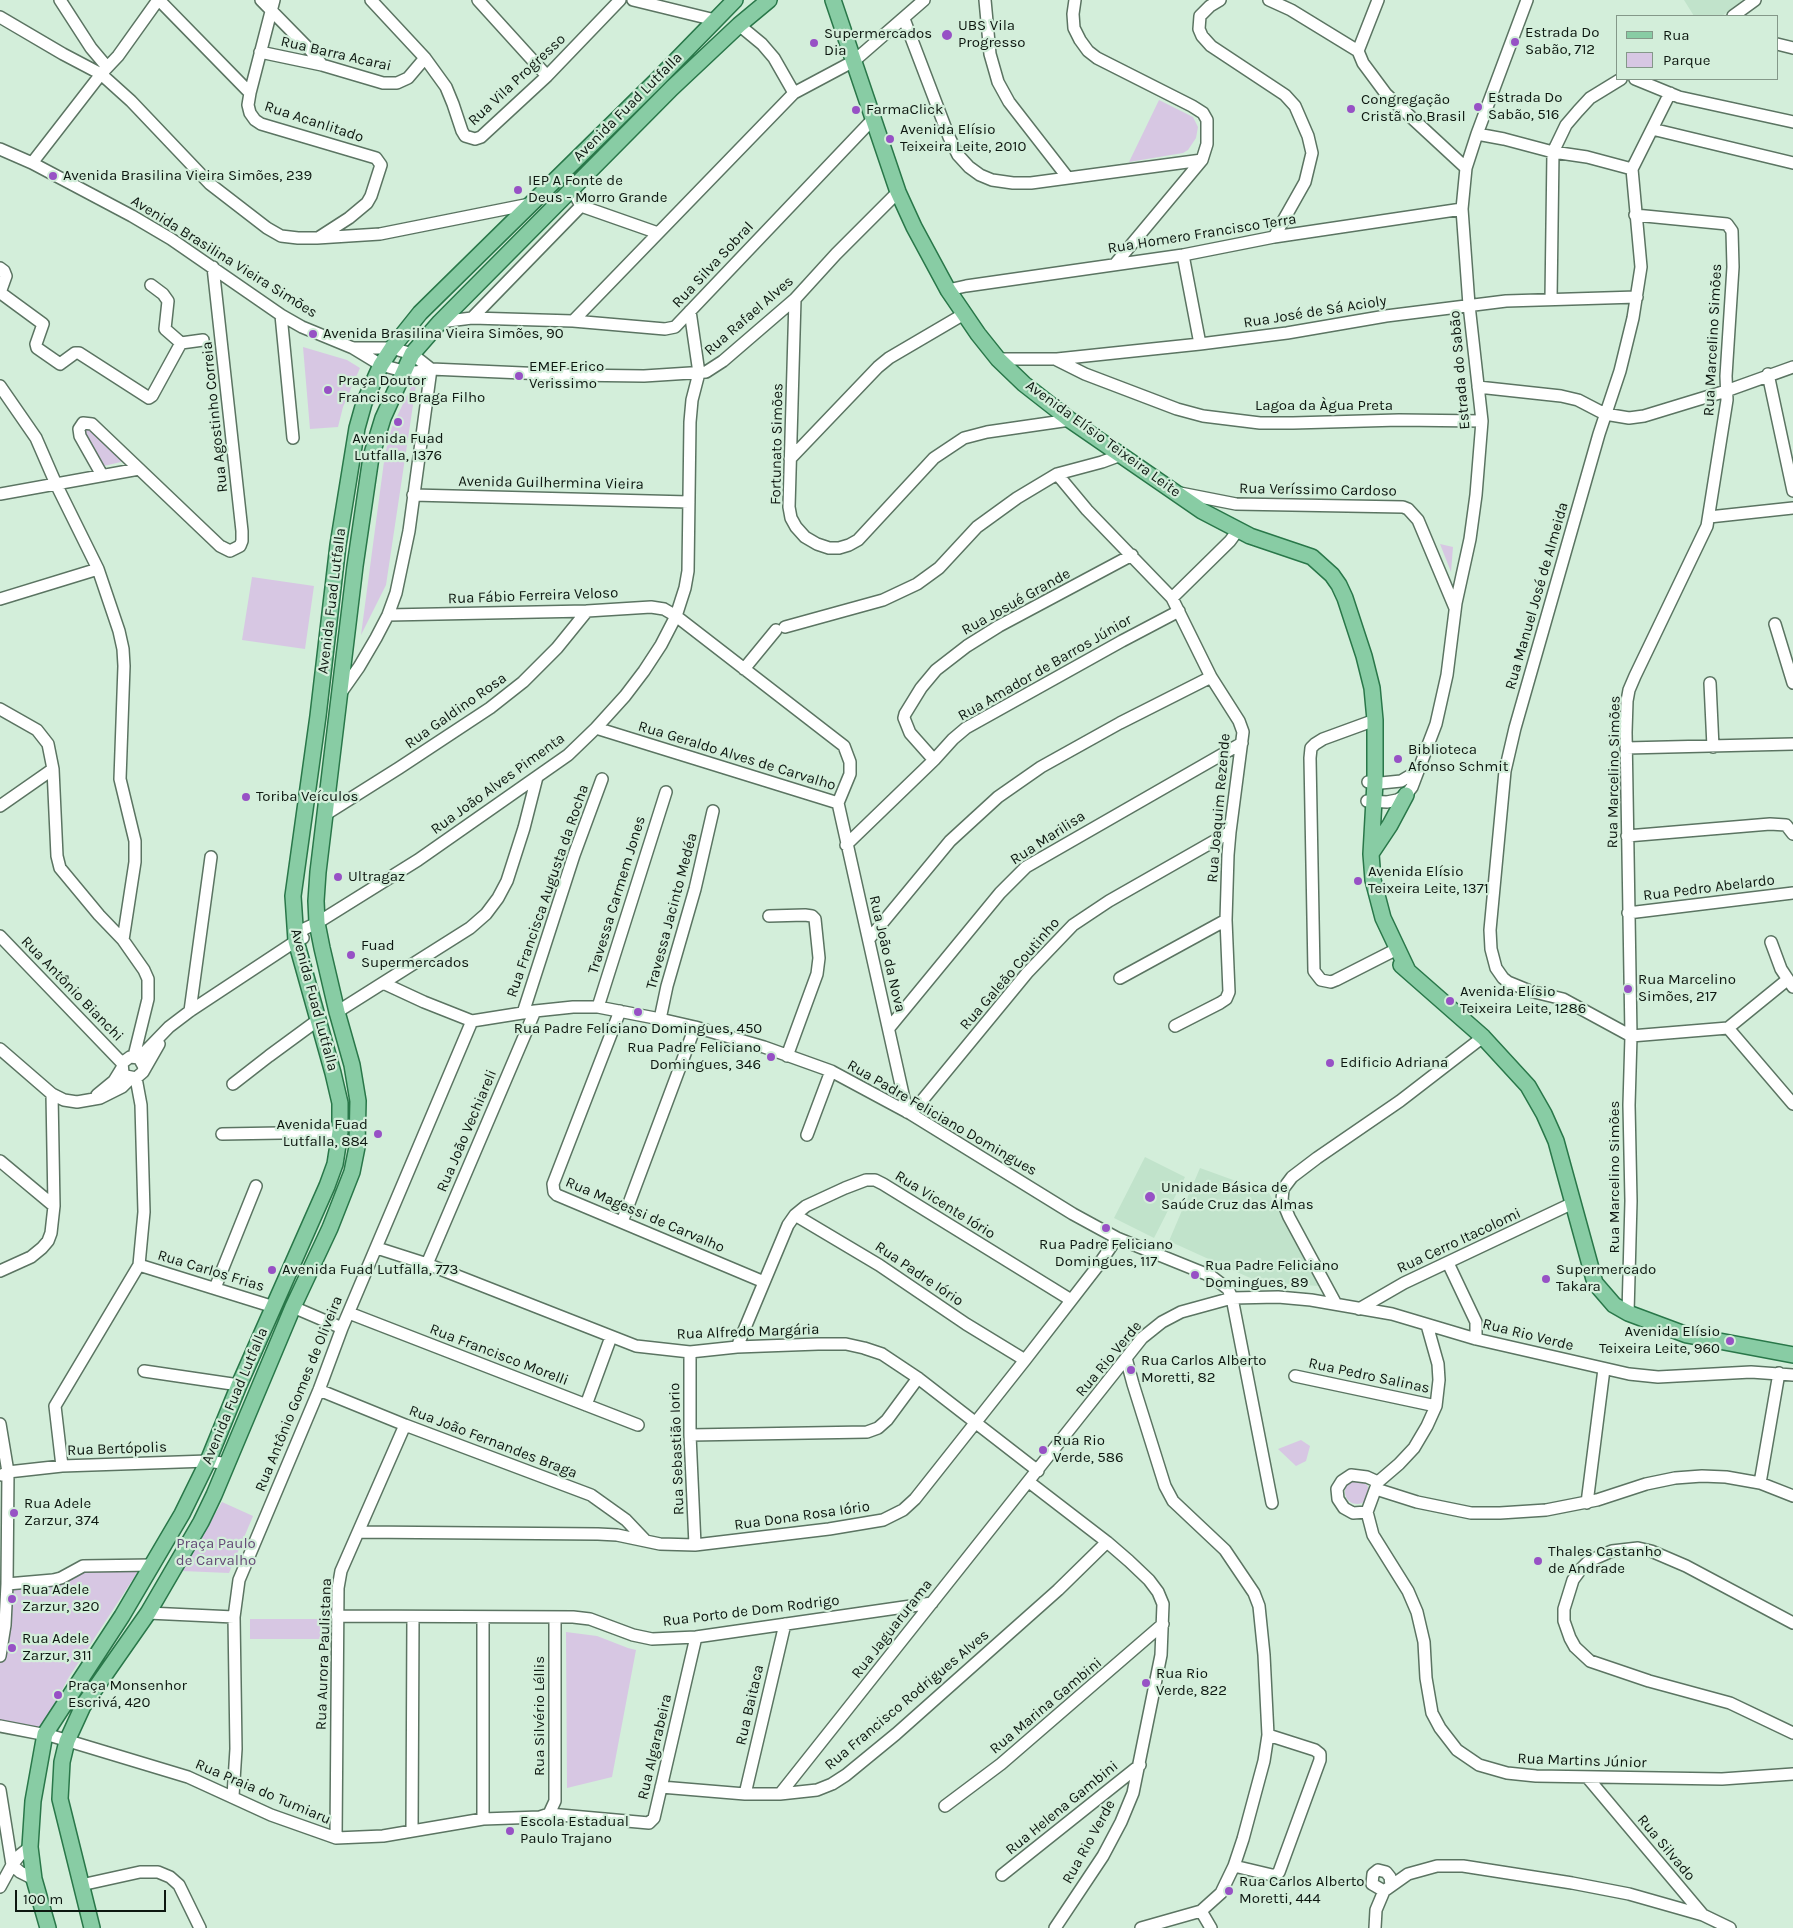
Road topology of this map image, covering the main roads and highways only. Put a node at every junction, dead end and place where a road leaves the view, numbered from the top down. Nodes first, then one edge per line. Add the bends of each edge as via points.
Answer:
1 (734, 0) edge
2 (769, 0) edge
3 (833, 0) edge
4 (678, 58) junction
5 (687, 74) junction
6 (1406, 795) road end
7 (1370, 801) junction
8 (1371, 854) junction
9 (1392, 951) junction
10 (1793, 1355) edge
11 (48, 1928) edge
12 (92, 1928) edge

1 - 4 main road, Avenida Fuad Lutfalla
2 - 5 main road, Avenida Fuad Lutfalla
3 - 7 main road, Avenida Elísio Teixeira Leite via 898,192 914,227 948,290 998,360 1070,420 1202,510 1238,530 1312,556 1332,575 1345,598 1372,688
4 - 5 main road via 680,68
4 - 11 main road, Avenida Fuad Lutfalla via 420,314 381,365 364,403 338,545 293,913 296,941 340,1103 335,1164 208,1461 182,1514 154,1565 45,1734 33,1801 30,1847 34,1879
5 - 12 main road, Avenida Fuad Lutfalla via 440,322 412,354 384,414 371,457 355,566 316,901 337,1012 352,1065 358,1101 357,1147 349,1180 330,1228 201,1522 148,1613 83,1706 67,1741 60,1799
6 - 8 main road
7 - 8 main road, Avenida Elísio Teixeira Leite
7 - 9 main road, Avenida Elísio Teixeira Leite via 1365,877 1375,924
8 - 9 main road, Avenida Elísio Teixeira Leite via 1377,903
9 - 10 main road, Avenida Elísio Teixeira Leite via 1408,971 1483,1037 1528,1086 1556,1141 1595,1283 1614,1304 1628,1313 1687,1335

